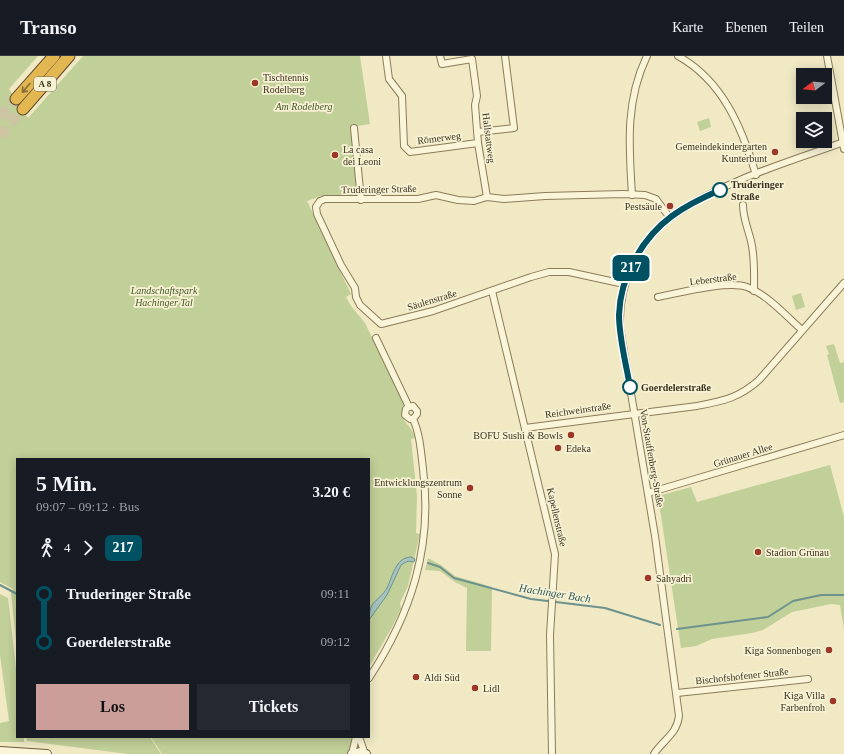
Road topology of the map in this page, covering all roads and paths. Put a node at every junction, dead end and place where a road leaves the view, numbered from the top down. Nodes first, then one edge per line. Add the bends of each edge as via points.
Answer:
1 (54, 56) edge
2 (69, 56) edge
3 (386, 56) edge
4 (440, 56) edge
5 (505, 56) edge
6 (647, 56) edge
7 (678, 56) edge
8 (827, 56) edge
9 (472, 57) edge
10 (16, 99) tunnel mouth
11 (23, 109) tunnel mouth
12 (354, 128) dead end
13 (478, 132) junction
14 (843, 142) edge
15 (478, 143) junction
16 (844, 149) edge
17 (756, 175) junction
18 (632, 195) junction
19 (487, 197) junction
20 (361, 200) junction
21 (318, 203) joint
22 (743, 205) dead end
23 (670, 218) junction
24 (844, 283) edge
25 (624, 284) junction
26 (492, 291) junction
27 (754, 291) junction
28 (658, 297) dead end
29 (802, 330) junction
30 (376, 338) dead end
31 (634, 413) junction
32 (525, 428) junction
33 (844, 435) edge
34 (648, 493) junction
35 (370, 676) edge
36 (808, 679) dead end
37 (677, 693) junction
38 (356, 738) edge
39 (359, 738) edge
40 (0, 751) edge
41 (10, 752) edge
42 (47, 754) edge
43 (352, 754) edge
44 (365, 754) edge
45 (552, 754) edge
46 (654, 754) edge

1 -> 10 highway, A 8
2 - 11 highway, A 8
3 - 15 street, Römerweg via 389,79 402,96 404,146 410,152
4 - 9 street, Hallstattweg via 442,64
5 - 13 street via 514,128
6 - 18 street via 634,91 628,132
7 - 17 street via 702,74 724,98 741,130
8 - 14 street
9 - 13 street, Hallstattweg
12 - 20 street
13 - 15 street, Hallstattweg
14 - 16 street
14 - 17 street, Von-Stauffenberg-Straße
15 - 19 street, Hallstattweg
17 - 23 street, Von-Stauffenberg-Straße via 698,200
18 - 19 street, Truderinger Straße via 504,199
18 - 23 street, Truderinger Straße via 656,199
19 - 20 street, Truderinger Straße via 474,201 436,195 423,198
20 - 21 street, Truderinger Straße via 325,199
21 - 26 street, Säulenstraße via 317,214 355,288 356,297 360,305 377,322 386,324
22 - 27 street via 743,216 751,242
23 - 25 street, Von-Stauffenberg-Straße via 641,249
24 - 29 street
25 - 26 street, Säulenstraße via 560,272 531,277
25 - 31 street, Von-Stauffenberg-Straße via 620,328
26 - 32 street, Kapellenstraße
27 - 28 street, Leberstraße via 741,285
27 - 29 street, Leberstraße
29 - 31 street via 760,380 743,394 724,401
30 - 35 street via 408,407 405,415 413,419 417,428 426,500 422,557 403,615 386,652
31 - 32 street, Reichweinstraße
31 - 34 street, Von-Stauffenberg-Straße
32 - 45 street, Kapellenstraße via 555,554 550,644
33 - 34 street, Grünauer Allee
34 - 37 street, Von-Stauffenberg-Straße
36 - 37 street, Bischofshofener Straße
37 - 46 street, Von-Stauffenberg-Straße via 678,723 671,736
38 - 43 street
39 - 44 street
40 - 41 main road
41 - 42 main road
43 - 44 main road

